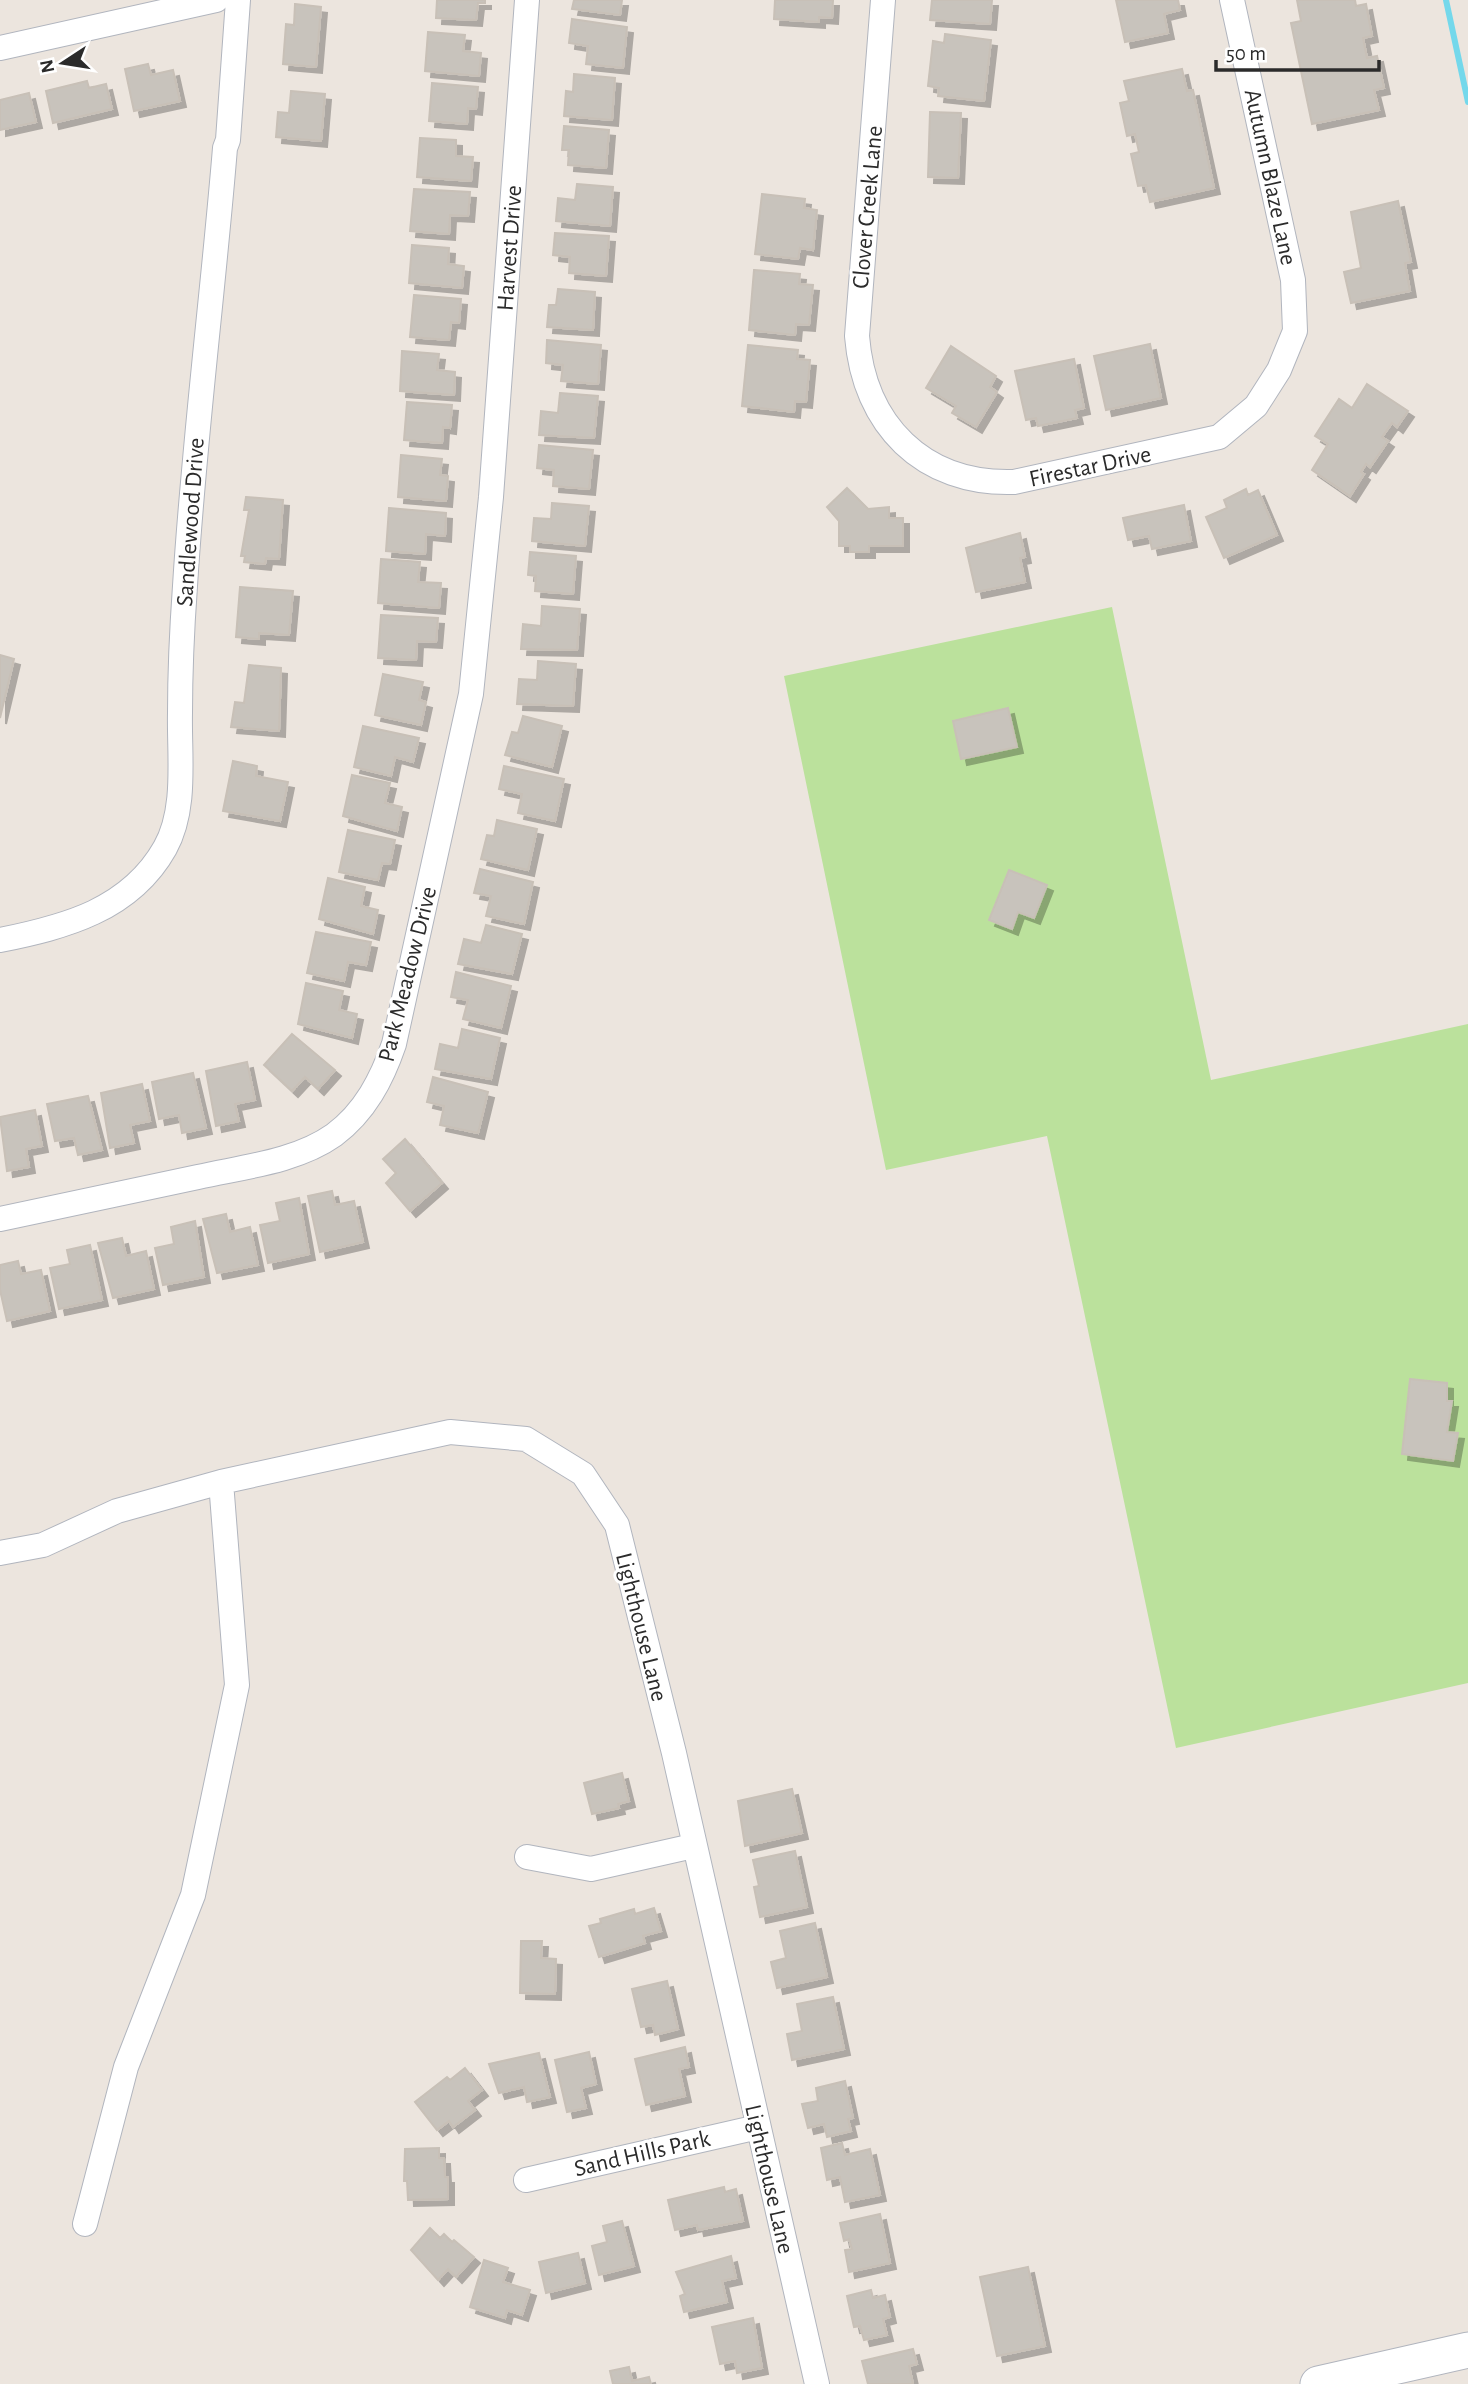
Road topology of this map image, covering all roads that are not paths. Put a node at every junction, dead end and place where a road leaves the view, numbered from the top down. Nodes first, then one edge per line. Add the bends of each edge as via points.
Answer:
1 (216, 0) edge
2 (238, 0) edge
3 (527, 0) edge
4 (883, 0) edge
5 (1232, 0) edge
6 (0, 48) edge
7 (1286, 354) joint
8 (877, 411) joint
9 (491, 497) joint
10 (0, 940) edge
11 (0, 1219) edge
12 (221, 1482) junction
13 (0, 1553) edge
14 (693, 1846) junction
15 (527, 1857) dead end
16 (758, 2127) junction
17 (526, 2180) dead end
18 (85, 2224) dead end
19 (1468, 2350) edge
20 (817, 2384) edge
21 (1318, 2384) edge

1 - 6 street
2 - 10 street, Sandlewood Drive via 192,489 177,816 156,862 116,901 62,927
3 - 9 street, Harvest Drive
4 - 8 street, Clover Creek Lane via 857,336 859,365
5 - 7 street, Autumn Blaze Lane via 1293,280 1295,331
7 - 8 street, Firestar Drive via 1256,406 1219,437 1014,482 963,479 937,468 920,458
9 - 11 street, Park Meadow Drive via 471,694 394,1044 374,1092 334,1135 290,1156
12 - 13 street, Lighthouse Lane via 117,1511 43,1545
12 - 14 street, Lighthouse Lane via 450,1432 526,1439 583,1475 617,1525
12 - 18 street via 237,1685 193,1895 126,2067
14 - 15 street via 592,1869
14 - 16 street, Lighthouse Lane
16 - 17 street, Sand Hills Park
16 - 20 street, Lighthouse Lane
19 - 21 street

